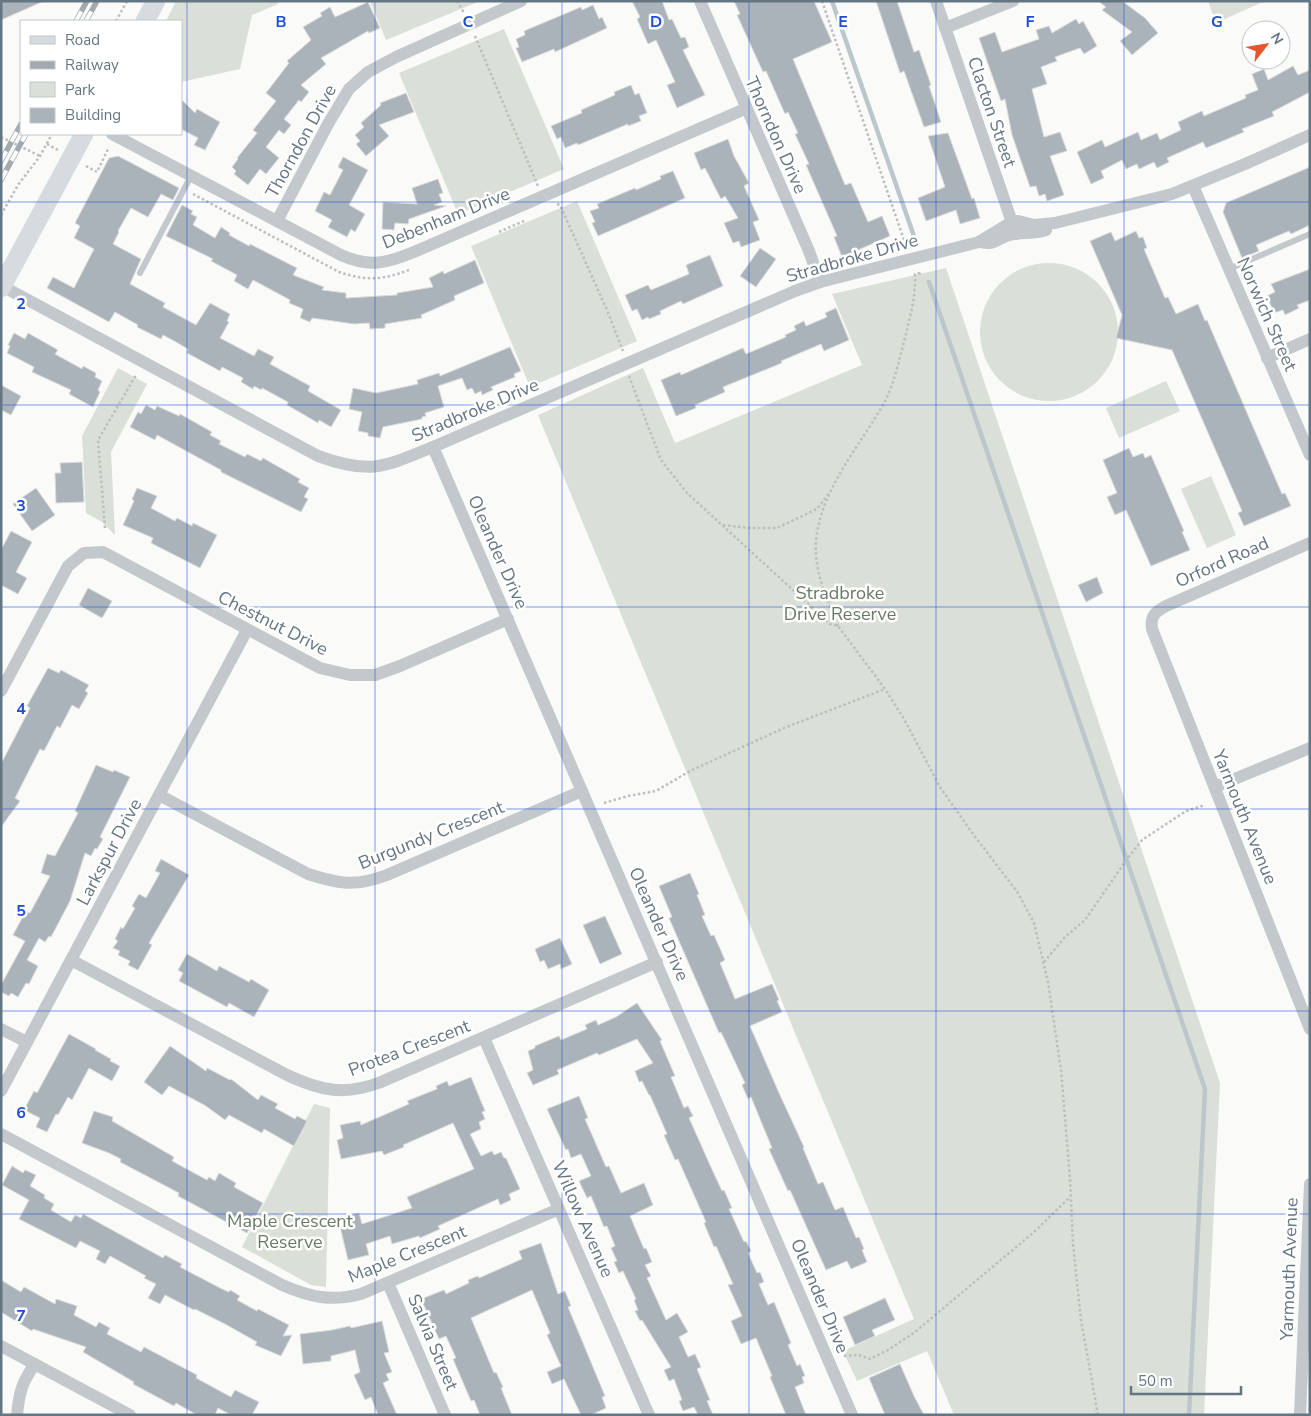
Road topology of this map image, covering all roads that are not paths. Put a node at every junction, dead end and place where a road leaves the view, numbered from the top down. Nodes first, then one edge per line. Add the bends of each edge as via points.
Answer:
1 (156, 1) edge
2 (521, 1) edge
3 (700, 1) edge
4 (936, 1) edge
5 (1013, 1) edge
6 (146, 20) edge
7 (945, 28) junction
8 (745, 108) junction
9 (83, 135) edge
10 (1310, 135) edge
11 (111, 137) edge
12 (191, 176) junction
13 (1193, 186) junction
14 (277, 221) junction
15 (1014, 228) junction
16 (1310, 234) edge
17 (1229, 269) junction
18 (140, 273) dead end
19 (820, 282) junction
20 (2, 287) edge
21 (1310, 339) edge
22 (1267, 358) junction
23 (433, 448) junction
24 (1310, 455) edge
25 (1310, 543) edge
26 (1152, 617) joint
27 (508, 619) junction
28 (247, 630) junction
29 (1, 691) edge
30 (1310, 748) edge
31 (1215, 787) junction
32 (582, 791) junction
33 (159, 795) junction
34 (71, 960) junction
35 (656, 962) junction
36 (1, 1029) edge
37 (1310, 1029) edge
38 (484, 1038) junction
39 (27, 1042) junction
40 (1, 1091) edge
41 (1, 1134) edge
42 (1310, 1184) edge
43 (559, 1209) junction
44 (388, 1283) junction
45 (1, 1346) edge
46 (1306, 1349) edge
47 (35, 1364) junction
48 (16, 1415) edge
49 (130, 1415) edge
50 (445, 1415) edge
51 (649, 1415) edge
52 (852, 1415) edge
53 (1300, 1415) edge

1 - 6 main road
2 - 14 street, Thorndon Drive via 368,72 349,90 328,124
3 - 8 street, Thorndon Drive
4 - 7 street, Clacton Street
5 - 7 street
7 - 15 street, Clacton Street
8 - 14 street, Debenham Drive via 394,260 380,263 352,260
8 - 19 street, Thorndon Drive
9 - 20 main road
10 - 13 street, Stradbroke Drive
11 - 12 street, Debenham Drive
12 - 14 street, Debenham Drive
12 - 18 lane
13 - 15 street, Stradbroke Drive via 1055,223 1034,225 1018,221
13 - 17 street, Norwich Street
15 - 19 street, Stradbroke Drive via 1008,236 990,244 979,242
16 - 17 lane
17 - 22 street, Norwich Street
19 - 23 street, Stradbroke Drive
20 - 23 street, Stradbroke Drive via 318,456 362,468 389,465
21 - 22 street
22 - 24 street, Norwich Street
23 - 27 street, Oleander Drive
25 - 26 street, Orford Road via 1166,606
26 - 31 street, Yarmouth Avenue via 1152,630
27 - 28 street, Chestnut Drive via 375,675 350,675 320,668
27 - 32 street, Oleander Drive
28 - 29 street, Chestnut Drive via 103,552 84,553 68,566
28 - 33 street, Larkspur Drive
30 - 31 street
31 - 37 street, Yarmouth Avenue
32 - 33 street, Burgundy Crescent via 387,875 358,884 308,874
32 - 35 street, Oleander Drive
33 - 34 street, Larkspur Drive
34 - 38 street, Protea Crescent via 288,1075 327,1090 369,1087
34 - 39 street, Larkspur Drive
35 - 38 street, Protea Crescent
35 - 52 street, Oleander Drive
36 - 39 street
38 - 43 street, Willow Avenue
39 - 40 street, Larkspur Drive
41 - 44 street, Maple Crescent via 301,1293 317,1298 348,1298
42 - 46 street, Yarmouth Avenue
43 - 44 street, Maple Crescent
43 - 51 street, Willow Avenue
44 - 50 street, Salvia Street
45 - 47 street
46 - 53 street, Yarmouth Avenue
47 - 48 street via 21,1386
47 - 49 street

